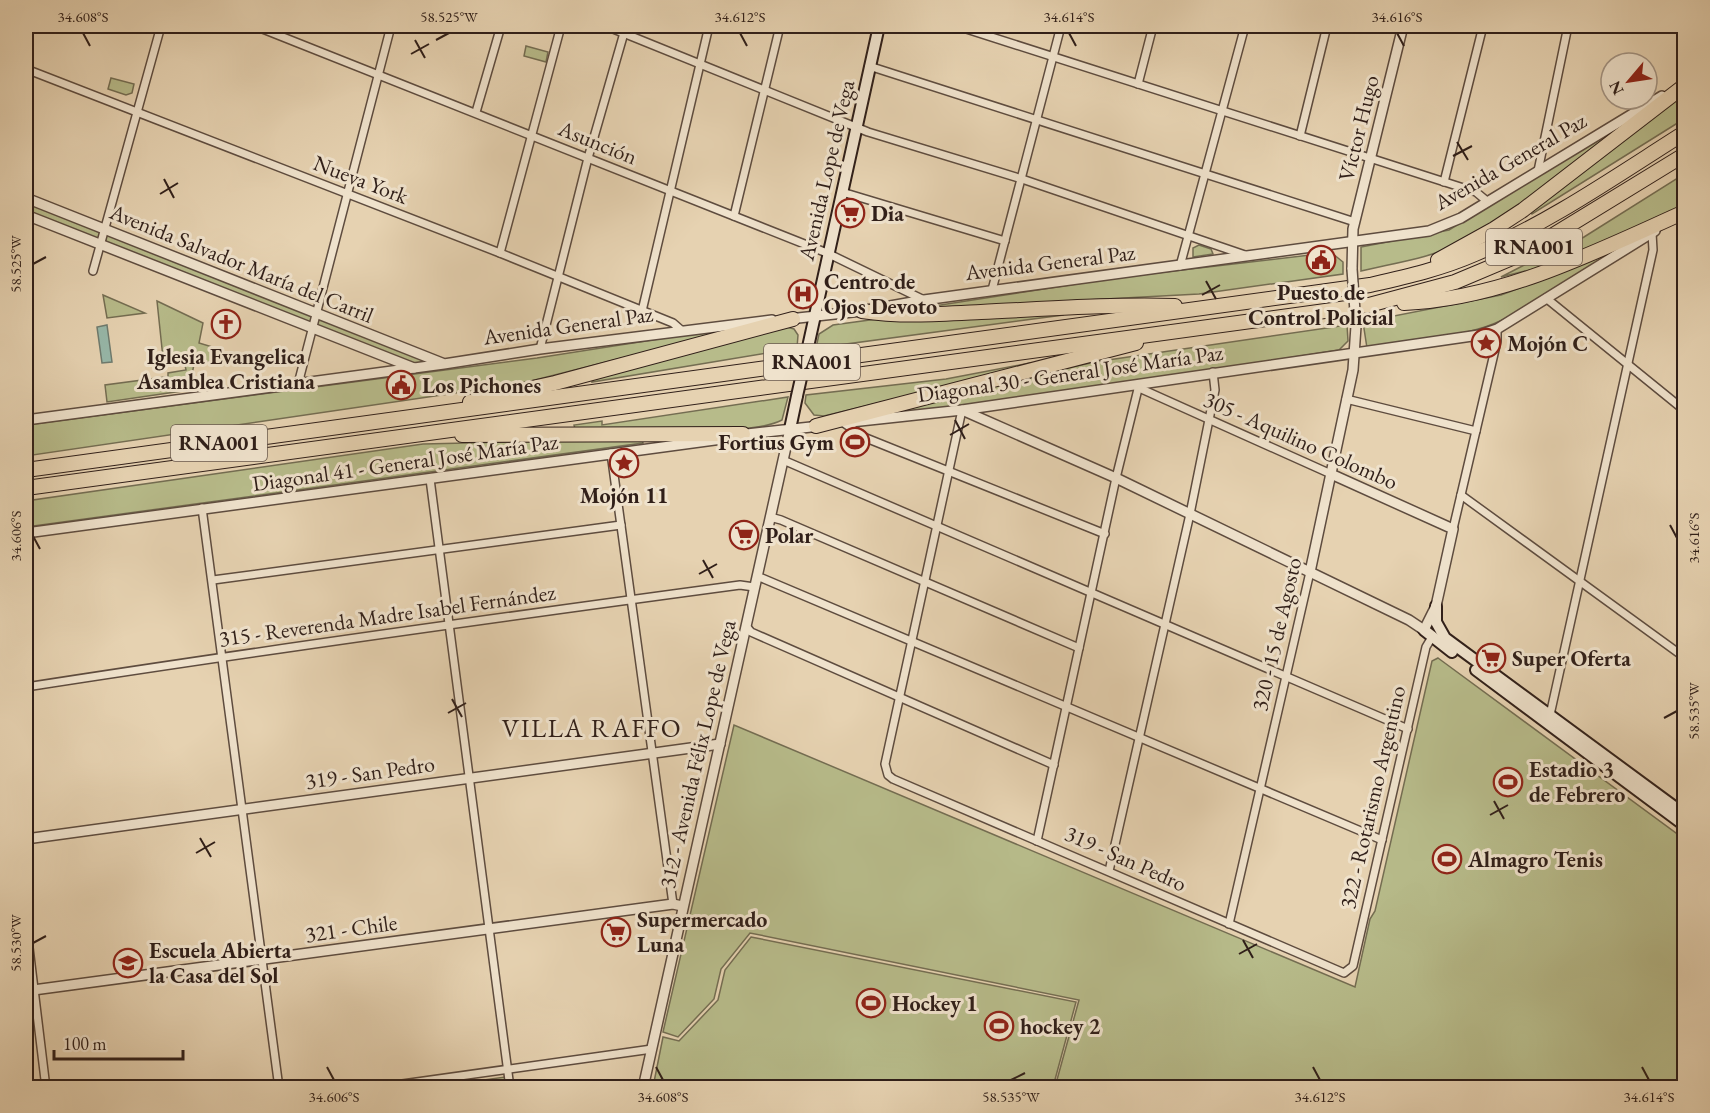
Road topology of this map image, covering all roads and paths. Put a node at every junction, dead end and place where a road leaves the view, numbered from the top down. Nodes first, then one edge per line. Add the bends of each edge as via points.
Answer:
1 (161, 26) edge
2 (255, 26) edge
3 (392, 26) edge
4 (501, 26) edge
5 (561, 26) edge
6 (606, 26) edge
7 (709, 26) edge
8 (780, 26) edge
9 (879, 26) edge
10 (957, 26) edge
11 (1061, 26) edge
12 (1153, 26) edge
13 (1245, 26) edge
14 (1327, 26) edge
15 (1403, 26) edge
16 (1483, 26) edge
17 (1568, 26) edge
18 (625, 29) edge
19 (977, 29) edge
20 (1053, 57) junction
21 (701, 64) junction
22 (869, 66) junction
23 (26, 69) edge
24 (378, 75) junction
25 (1138, 84) junction
26 (1684, 84) edge
27 (766, 88) junction
28 (1223, 111) junction
29 (476, 112) junction
30 (136, 113) junction
31 (1037, 119) junction
32 (855, 126) junction
33 (1684, 133) edge
34 (531, 135) junction
35 (1300, 136) junction
36 (1684, 155) edge
37 (588, 158) junction
38 (1371, 159) junction
39 (1538, 171) junction
40 (1207, 174) junction
41 (1022, 179) junction
42 (1444, 182) junction
43 (670, 189) junction
44 (347, 192) junction
45 (842, 192) junction
46 (26, 198) edge
47 (1488, 202) junction
48 (1682, 213) edge
49 (26, 215) edge
50 (734, 216) junction
51 (1355, 222) junction
52 (105, 229) junction
53 (1652, 233) junction
54 (1189, 237) junction
55 (1350, 240) junction
56 (1005, 241) junction
57 (100, 244) junction
58 (500, 253) junction
59 (827, 253) junction
60 (1245, 255) junction
61 (1180, 266) junction
62 (1352, 269) joint
63 (93, 271) dead end
64 (558, 276) junction
65 (1404, 277) junction
66 (992, 290) junction
67 (1546, 298) junction
68 (924, 300) junction
69 (1369, 305) junction
70 (1213, 307) junction
71 (642, 311) junction
72 (862, 311) junction
73 (316, 313) junction
74 (814, 317) junction
75 (793, 319) junction
76 (312, 328) junction
77 (1187, 329) junction
78 (1497, 329) junction
79 (681, 330) junction
80 (540, 349) junction
81 (1355, 352) junction
82 (1628, 363) junction
83 (444, 364) junction
84 (415, 368) junction
85 (1213, 372) junction
86 (298, 384) junction
87 (1137, 386) junction
88 (1346, 399) junction
89 (962, 410) junction
90 (1684, 410) edge
91 (412, 417) junction
92 (26, 420) edge
93 (1209, 420) junction
94 (844, 423) junction
95 (816, 426) junction
96 (790, 429) junction
97 (1476, 431) junction
98 (743, 434) junction
99 (415, 435) junction
100 (611, 453) junction
101 (783, 460) junction
102 (26, 470) edge
103 (949, 470) junction
104 (1331, 474) junction
105 (1116, 478) junction
106 (429, 479) junction
107 (82, 480) junction
108 (26, 488) edge
109 (26, 495) edge
110 (1461, 495) junction
111 (202, 508) junction
112 (1190, 514) junction
113 (770, 517) junction
114 (936, 524) junction
115 (621, 525) junction
116 (1453, 530) junction
117 (26, 533) edge
118 (1105, 534) junction
119 (439, 551) junction
120 (1310, 572) junction
121 (757, 576) junction
122 (213, 580) junction
123 (1580, 580) junction
124 (924, 582) junction
125 (754, 587) junction
126 (1092, 592) junction
127 (631, 599) junction
128 (1436, 606) junction
129 (1166, 622) junction
130 (449, 626) junction
131 (746, 626) junction
132 (1428, 634) junction
133 (910, 641) junction
134 (1079, 648) junction
135 (223, 656) junction
136 (1684, 657) edge
137 (1286, 676) junction
138 (26, 687) edge
139 (900, 695) junction
140 (1066, 706) junction
141 (1550, 716) junction
142 (1408, 729) junction
143 (1139, 738) junction
144 (720, 744) junction
145 (654, 753) junction
146 (1054, 765) junction
147 (469, 779) junction
148 (1260, 786) junction
149 (243, 810) junction
150 (1684, 814) edge
151 (1684, 825) edge
152 (26, 839) edge
153 (1037, 840) junction
154 (1382, 840) junction
155 (1109, 871) junction
156 (678, 905) junction
157 (26, 923) edge
158 (1229, 924) junction
159 (489, 928) junction
160 (262, 960) junction
161 (1353, 966) joint
162 (30, 990) edge
163 (652, 1049) junction
164 (508, 1069) junction
165 (46, 1088) edge
166 (279, 1088) edge
167 (375, 1088) edge
168 (510, 1088) edge
169 (643, 1088) edge

1 - 30 street
2 - 24 street, Asunción
3 - 24 street
4 - 29 street
5 - 34 street
6 - 18 street
7 - 21 street
8 - 27 street
9 - 22 main road, Avenida Lope de Vega
10 - 19 street
11 - 20 street
12 - 25 street
13 - 28 street
14 - 35 street
15 - 38 street, Víctor Hugo
16 - 42 street
17 - 39 street
18 - 21 street
18 - 37 street
19 - 20 street
20 - 25 street
20 - 31 street
21 - 27 street
21 - 43 street
22 - 31 street
22 - 32 main road, Avenida Lope de Vega
23 - 30 street, Nueva York
24 - 29 street, Asunción
24 - 44 street
25 - 28 street
26 - 39 street, Avenida General Paz
26 - 65 highway via 1523,210 1473,242
27 - 32 street
27 - 50 street
28 - 35 street
28 - 40 street
29 - 34 street, Asunción
30 - 44 street, Nueva York
30 - 52 street
31 - 40 street
31 - 41 street
32 - 41 street
32 - 45 main road, Avenida Lope de Vega
33 - 65 highway, RNA001 via 1523,231 1473,255
34 - 37 street, Asunción
34 - 58 street
35 - 38 street
36 - 69 highway, RNA001 via 1524,252 1455,282
37 - 43 street, Asunción
37 - 64 street
38 - 42 street
38 - 51 street, Víctor Hugo
39 - 47 street, Avenida General Paz
40 - 51 street
40 - 54 street
41 - 54 street
41 - 56 street
42 - 47 street via 1476,192
43 - 50 street, Asunción
43 - 71 street
44 - 58 street, Nueva York
44 - 73 street
45 - 56 street
45 - 59 main road, Avenida Lope de Vega
46 - 52 street, Avenida Salvador María del Carril
47 - 55 street, Avenida General Paz via 1440,228
48 - 53 street, Diagonal 30 - General José María Paz
48 - 69 highway via 1554,269 1509,283 1423,302
49 - 57 street, Avenida Salvador María del Carril
50 - 59 street, Asunción
51 - 55 street, Víctor Hugo
52 - 57 street
52 - 73 street, Avenida Salvador María del Carril
53 - 67 street, Diagonal 30 - General José María Paz
53 - 82 street via 1653,250
54 - 60 street
54 - 61 street
55 - 60 street, Avenida General Paz
55 - 62 street, Víctor Hugo
56 - 66 street
57 - 63 street
57 - 76 street, Avenida Salvador María del Carril
58 - 64 street, Nueva York
59 - 68 street, Asunción
59 - 74 main road, Avenida Lope de Vega
60 - 61 street, Avenida General Paz
61 - 66 street, Avenida General Paz
62 - 81 street, 320 - 15 de Agosto, bridge
64 - 71 street, Nueva York
64 - 80 street
65 - 70 highway, RNA001
66 - 68 street, Avenida General Paz
67 - 78 street, Diagonal 30 - General José María Paz
67 - 82 street
68 - 72 street, Avenida General Paz
69 - 77 highway, RNA001
70 - 72 highway via 1129,304 946,314
70 - 91 highway, RNA001
71 - 79 street, Nueva York
72 - 74 street, Avenida General Paz
73 - 76 street
73 - 83 street, Avenida Salvador María del Carril
74 - 75 street, Avenida General Paz
74 - 96 main road, Avenida Lope de Vega, bridge
75 - 79 street, Avenida General Paz
75 - 91 highway
76 - 84 street, Avenida Salvador María del Carril
76 - 86 street
77 - 95 highway
77 - 99 highway, RNA001
78 - 81 street, Diagonal 30 - General José María Paz via 1468,337
78 - 97 street, 322 - Rotarismo Argentino
79 - 80 street, Avenida General Paz
80 - 83 street, Avenida General Paz
81 - 85 street, Diagonal 30 - General José María Paz
81 - 88 street, 320 - 15 de Agosto
82 - 90 street
82 - 123 street
83 - 84 street, Avenida General Paz
84 - 86 street, Avenida General Paz
85 - 87 street, Diagonal 30 - General José María Paz
85 - 93 street via 1215,390
86 - 92 street, Avenida General Paz
87 - 89 street, Diagonal 30 - General José María Paz
87 - 93 street, 305 - Aquilino Colombo
87 - 105 street
88 - 97 street
88 - 104 street, 320 - 15 de Agosto
89 - 94 street, Diagonal 30 - General José María Paz
89 - 103 street
89 - 105 street
91 - 102 highway, RNA001
93 - 104 street, 305 - Aquilino Colombo
93 - 112 street
94 - 95 street, Diagonal 30 - General José María Paz
94 - 103 street via 866,438
95 - 96 street, Diagonal 30 - General José María Paz
96 - 98 street, Diagonal 41 - General José María Paz
96 - 101 street, 312 - Avenida Félix Lope de Vega
97 - 110 street, 322 - Rotarismo Argentino
98 - 99 highway
98 - 100 street, Diagonal 41 - General José María Paz
99 - 107 highway, RNA001
100 - 106 street, Diagonal 41 - General José María Paz
100 - 115 street
101 - 113 street, 312 - Avenida Félix Lope de Vega
101 - 114 street
103 - 114 street
103 - 118 street
104 - 116 street, 305 - Aquilino Colombo
104 - 120 street, 320 - 15 de Agosto
105 - 112 street
105 - 118 street
106 - 111 street, Diagonal 41 - General José María Paz
106 - 119 street
107 - 108 highway, RNA001
107 - 109 highway
110 - 116 street, 322 - Rotarismo Argentino
110 - 123 street
111 - 117 street, Diagonal 41 - General José María Paz
111 - 122 street
112 - 120 street
112 - 129 street
113 - 121 street, 312 - Avenida Félix Lope de Vega
113 - 124 street
114 - 124 street
114 - 126 street
115 - 119 street
115 - 127 street
116 - 128 street, 322 - Rotarismo Argentino
118 - 126 street
119 - 122 street
119 - 130 street
120 - 132 street via 1409,620
120 - 137 street, 320 - 15 de Agosto
121 - 125 street, 312 - Avenida Félix Lope de Vega
121 - 133 street
122 - 135 street
123 - 136 street
123 - 141 street
124 - 133 street
124 - 134 street
125 - 127 street, 315 - Reverenda Madre Isabel Fernández via 740,585
125 - 131 street, 312 - Avenida Félix Lope de Vega
126 - 129 street
126 - 134 street
127 - 130 street, 315 - Reverenda Madre Isabel Fernández
127 - 145 street
128 - 132 street, 322 - Rotarismo Argentino
128 - 141 main road via 1436,622 1445,638
129 - 137 street
129 - 143 street
130 - 135 street, 315 - Reverenda Madre Isabel Fernández
130 - 147 street
131 - 139 street via 751,632
131 - 144 street, 312 - Avenida Félix Lope de Vega
132 - 142 street, 322 - Rotarismo Argentino
132 - 151 main road
133 - 139 street
133 - 140 street
134 - 140 street
135 - 138 street, 315 - Reverenda Madre Isabel Fernández
135 - 149 street
137 - 142 street
137 - 148 street, 320 - 15 de Agosto
139 - 146 street
139 - 153 street, 319 - San Pedro via 885,770 893,779
140 - 143 street
140 - 146 street
141 - 150 main road
142 - 154 street, 322 - Rotarismo Argentino
143 - 148 street
143 - 155 street
144 - 145 street, 319 - San Pedro
144 - 156 street, 312 - Avenida Félix Lope de Vega
145 - 147 street, 319 - San Pedro
145 - 156 street
146 - 153 street
147 - 149 street, 319 - San Pedro
147 - 159 street
148 - 154 street
148 - 158 street, 320 - 15 de Agosto
149 - 152 street, 319 - San Pedro
149 - 160 street
153 - 155 street, 319 - San Pedro
154 - 161 street, 322 - Rotarismo Argentino
155 - 158 street, 319 - San Pedro
156 - 159 street, 321 - Chile
156 - 163 street, 312 - Avenida Félix Lope de Vega
157 - 162 street
158 - 161 street, 319 - San Pedro via 1338,973 1348,972
159 - 160 street, 321 - Chile
159 - 164 street
160 - 162 street, 321 - Chile
160 - 166 street
162 - 165 street
163 - 164 street
163 - 169 street, 312 - Avenida Félix Lope de Vega
164 - 167 street
164 - 168 street

